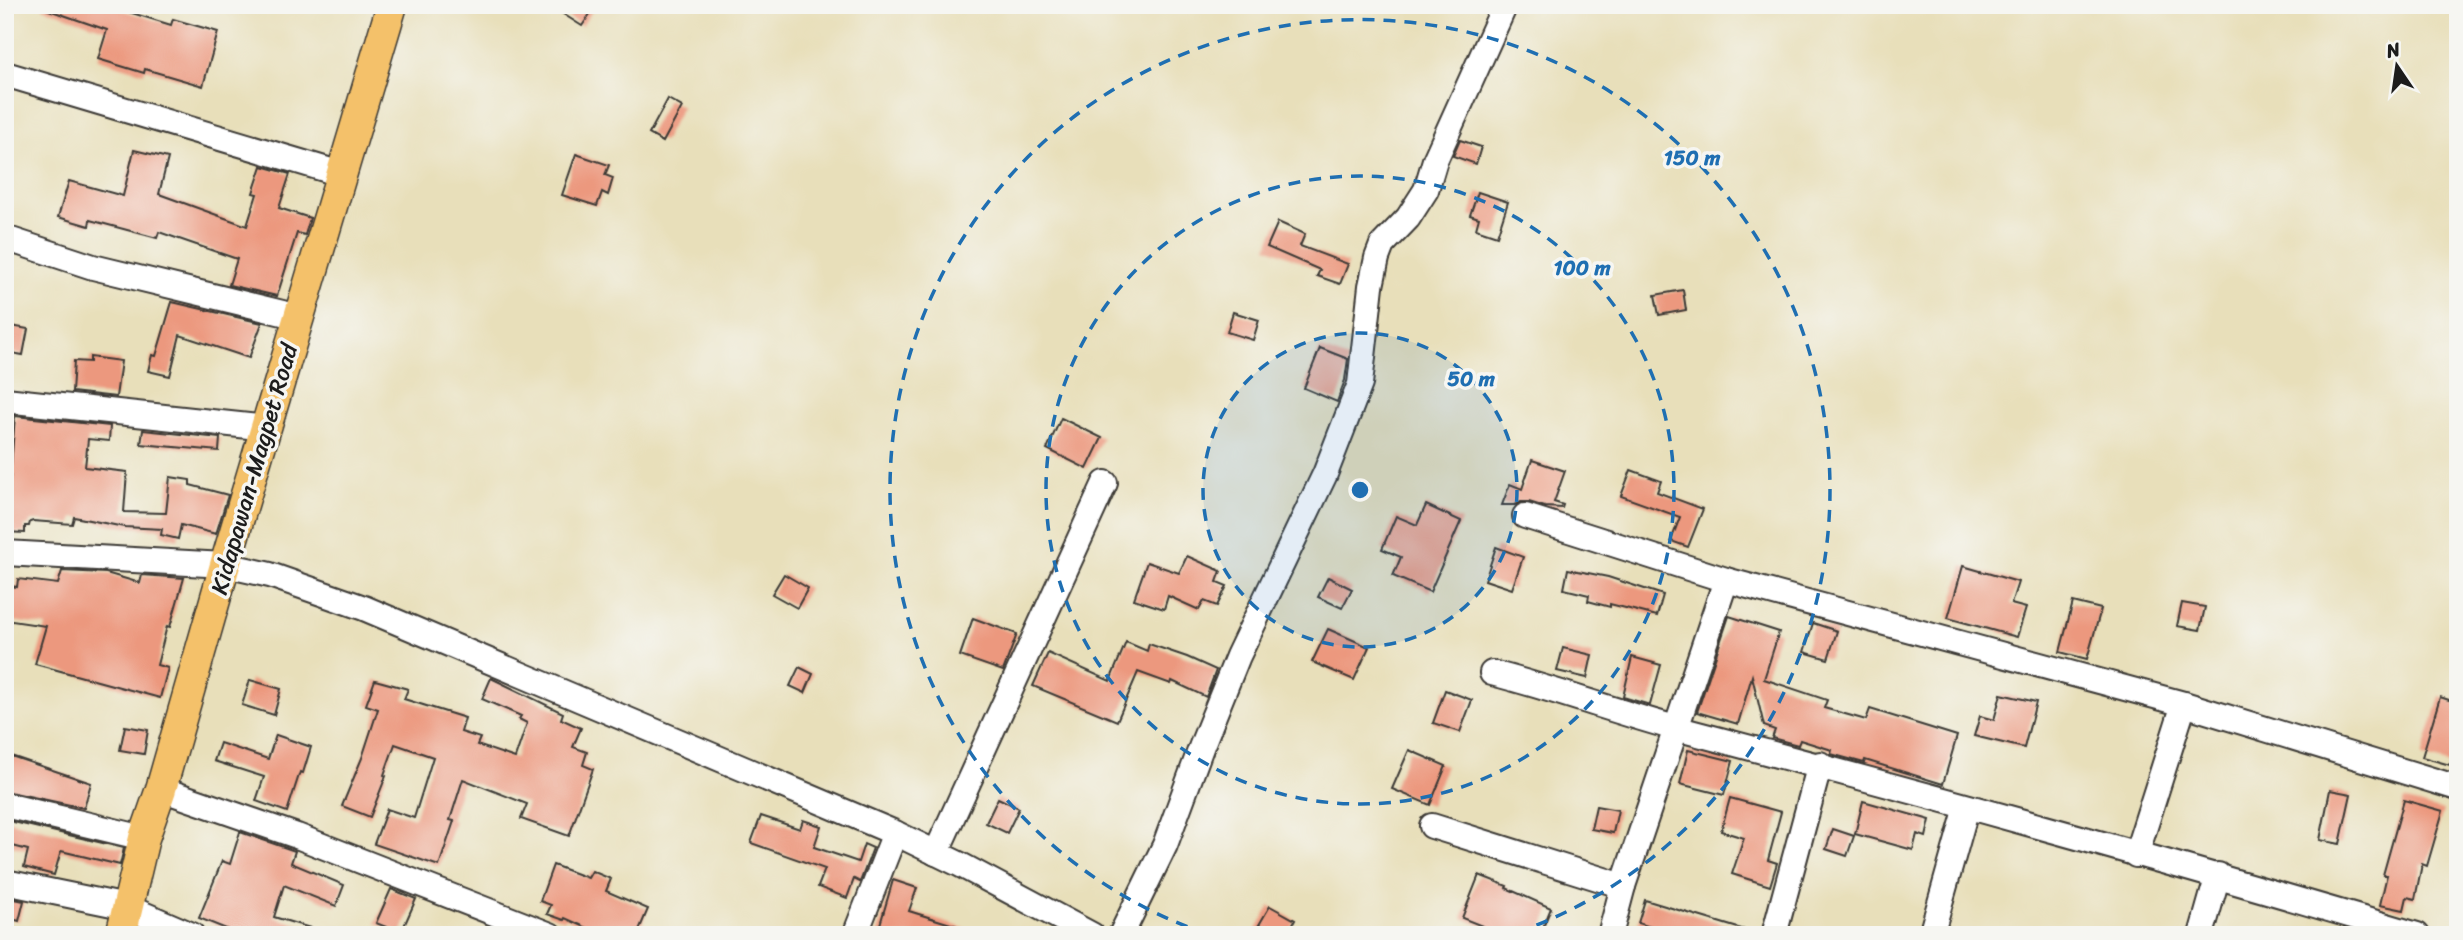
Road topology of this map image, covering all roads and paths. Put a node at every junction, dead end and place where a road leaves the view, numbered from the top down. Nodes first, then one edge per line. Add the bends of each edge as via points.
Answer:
1 (392, 5) edge
2 (1506, 5) edge
3 (5, 74) edge
4 (341, 174) junction
5 (5, 238) edge
6 (299, 317) junction
7 (5, 400) edge
8 (267, 428) junction
9 (1105, 483) dead end
10 (1525, 516) dead end
11 (5, 553) edge
12 (225, 565) junction
13 (1726, 580) junction
14 (1492, 673) dead end
15 (2184, 704) junction
16 (1676, 728) junction
17 (1820, 764) junction
18 (2458, 788) edge
19 (161, 789) junction
20 (5, 805) edge
21 (1967, 807) junction
22 (1432, 826) dead end
23 (895, 833) junction
24 (144, 838) junction
25 (936, 853) junction
26 (2136, 855) junction
27 (2218, 875) junction
28 (5, 882) edge
29 (1623, 886) junction
30 (124, 921) edge
31 (192, 935) edge
32 (550, 935) edge
33 (855, 935) edge
34 (1092, 935) edge
35 (1121, 935) edge
36 (1610, 935) edge
37 (1774, 935) edge
38 (1931, 935) edge
39 (2201, 935) edge
40 (2417, 935) edge

1 - 4 main road, Kidapawan-Magpet Road
2 - 35 street via 1435,160 1426,190 1382,245 1371,286 1360,384 1325,474 1238,656 1165,845
3 - 4 street
4 - 6 main road, Kidapawan-Magpet Road
5 - 6 street via 93,267
6 - 8 main road, Kidapawan-Magpet Road
7 - 8 street
8 - 12 main road, Kidapawan-Magpet Road
9 - 25 street
10 - 13 street
11 - 12 street
12 - 19 main road, Kidapawan-Magpet Road
12 - 23 street via 270,575 364,608
13 - 15 street
13 - 16 street
14 - 16 street
15 - 18 street
15 - 26 street
16 - 17 street
16 - 29 street
17 - 21 street
17 - 37 street
19 - 24 main road, Kidapawan-Magpet Road
19 - 32 street via 297,835
20 - 24 street
21 - 26 street
21 - 38 street
22 - 29 street
23 - 25 street
23 - 33 street
24 - 30 main road, Kidapawan-Magpet Road
25 - 34 street
26 - 27 street
27 - 39 street
27 - 40 street
28 - 30 street
29 - 36 street
30 - 31 street

